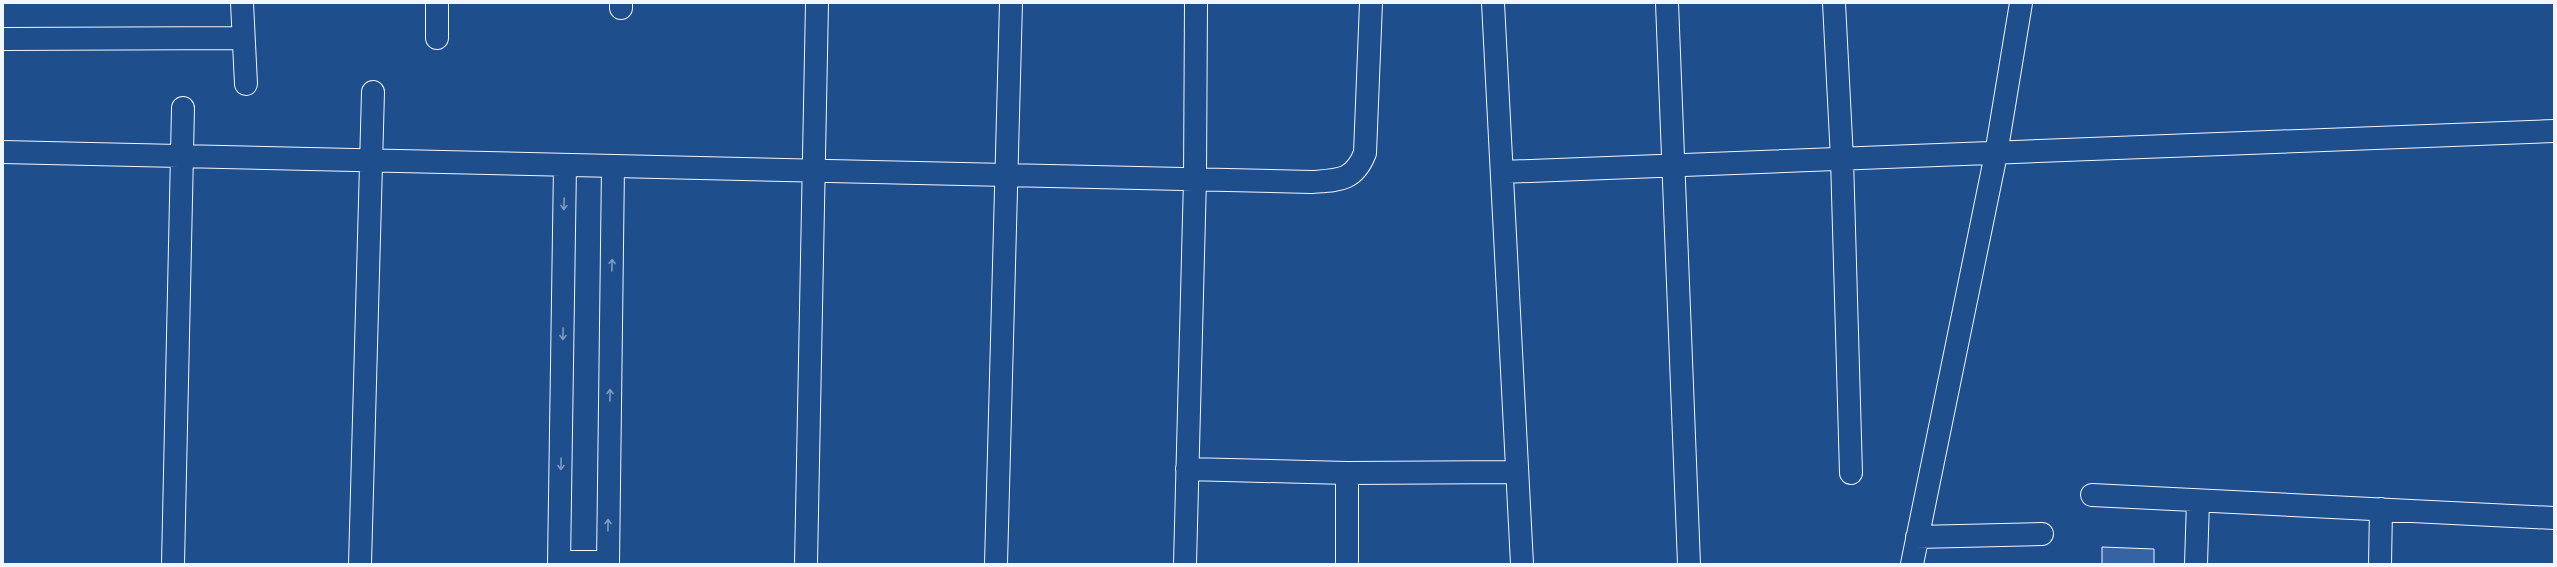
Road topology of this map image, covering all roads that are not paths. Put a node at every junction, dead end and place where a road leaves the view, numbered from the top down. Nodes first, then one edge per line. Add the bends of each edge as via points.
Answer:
1 (242, 3) edge
2 (437, 3) edge
3 (817, 3) edge
4 (1011, 3) edge
5 (1196, 3) edge
6 (1371, 3) edge
7 (1493, 3) edge
8 (1667, 3) edge
9 (1834, 3) edge
10 (2021, 3) edge
11 (243, 38) junction
12 (437, 38) dead end
13 (3, 39) edge
14 (246, 84) dead end
15 (373, 92) dead end
16 (183, 108) dead end
17 (2554, 131) edge
18 (3, 152) edge
19 (1996, 154) junction
20 (182, 156) junction
21 (1842, 159) junction
22 (370, 161) junction
23 (565, 165) junction
24 (613, 166) junction
25 (1673, 166) junction
26 (813, 170) junction
27 (1502, 172) junction
28 (1005, 175) junction
29 (1195, 179) junction
30 (1187, 469) junction
31 (1517, 472) junction
32 (1348, 473) junction
33 (1851, 474) dead end
34 (2092, 495) dead end
35 (2198, 501) junction
36 (2381, 509) junction
37 (2554, 518) edge
38 (2042, 534) dead end
39 (1917, 537) junction
40 (559, 563) edge
41 (608, 563) edge
42 (173, 564) edge
43 (360, 564) edge
44 (806, 564) edge
45 (996, 564) edge
46 (1185, 564) edge
47 (1347, 564) edge
48 (1522, 564) edge
49 (1689, 564) edge
50 (1912, 564) edge
51 (2196, 564) edge
52 (2380, 564) edge

1 - 11 street
2 - 12 street
3 - 26 street
4 - 28 street
5 - 29 street
6 - 29 street via 1365,153 1360,166 1351,175 1338,180 1312,182
7 - 27 street
8 - 25 street
9 - 21 street
10 - 19 street
11 - 13 street
11 - 14 street
15 - 22 street
16 - 20 street
17 - 19 street
18 - 20 street
19 - 21 street
19 - 39 street
20 - 22 street
20 - 42 street
21 - 25 street
21 - 33 street
22 - 23 street
22 - 43 street
23 - 24 street
23 -> 40 street
24 - 26 street
41 -> 24 street
25 - 27 street
25 - 49 street
26 - 28 street
26 - 44 street
27 - 31 street
28 - 29 street
28 - 45 street
29 - 30 street
30 - 32 street
30 - 46 street
31 - 32 street
31 - 48 street
32 - 47 street
34 - 35 street
35 - 36 street
35 - 51 street
36 - 37 street
36 - 52 street
38 - 39 street
39 - 50 street
40 - 41 street

